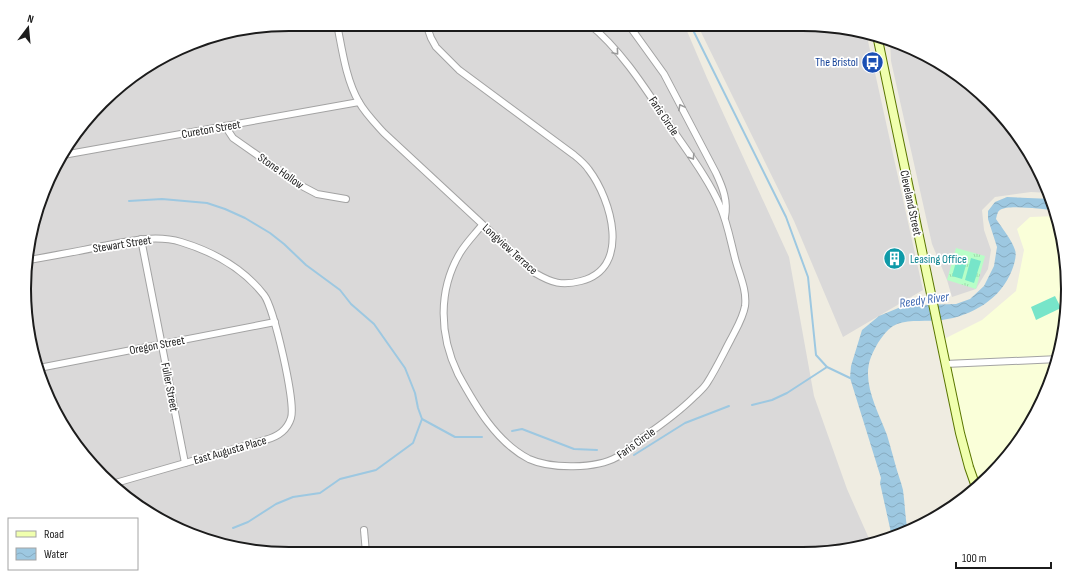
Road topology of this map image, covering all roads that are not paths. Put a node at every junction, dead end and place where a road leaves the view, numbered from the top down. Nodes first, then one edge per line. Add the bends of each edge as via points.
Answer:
1 (338, 31) edge
2 (428, 31) edge
3 (595, 31) edge
4 (633, 31) edge
5 (879, 43) edge
6 (359, 102) junction
7 (226, 126) junction
8 (70, 154) edge
9 (346, 199) dead end
10 (725, 219) junction
11 (482, 225) junction
12 (141, 239) junction
13 (33, 259) edge
14 (275, 322) junction
15 (161, 345) junction
16 (1051, 359) edge
17 (945, 364) junction
18 (43, 367) edge
19 (185, 463) junction
20 (118, 482) edge
21 (974, 482) edge
22 (364, 530) dead end
23 (365, 547) edge

1 - 6 street, Longview Terrace via 347,71
2 - 11 street, Longview Terrace via 436,47 458,70 574,155 589,169 605,199 612,221 613,246 608,261 596,274 587,280 559,284 535,273
3 -> 10 street, Faris Circle via 639,79 694,160 716,197
10 -> 4 street, Faris Circle via 726,198 716,173 664,74
5 - 17 street, Cleveland Street
6 - 7 street, Cureton Street
6 - 11 street, Longview Terrace via 384,133
7 - 8 street, Cureton Street
7 - 9 street, Stone Hollow via 234,138 300,185 317,194
10 - 11 street, Faris Circle via 743,287 745,305 739,322 706,384 684,407 616,458 594,464 564,467 531,460 513,448 493,429 475,404 450,352 442,312 446,286 459,254
12 - 13 street, Stewart Street
12 - 14 street, Stewart Street via 168,239 181,242 200,248 227,262 245,274 265,296
12 - 15 street, Fuller Street
14 - 15 street, Oregon Street
14 - 19 street, East Augusta Place via 292,402 289,423 284,431 276,437
15 - 18 street, Oregon Street
15 - 19 street, Fuller Street
16 - 17 street
17 - 21 street, Cleveland Street via 960,433
19 - 20 street, East Augusta Place
22 - 23 street

